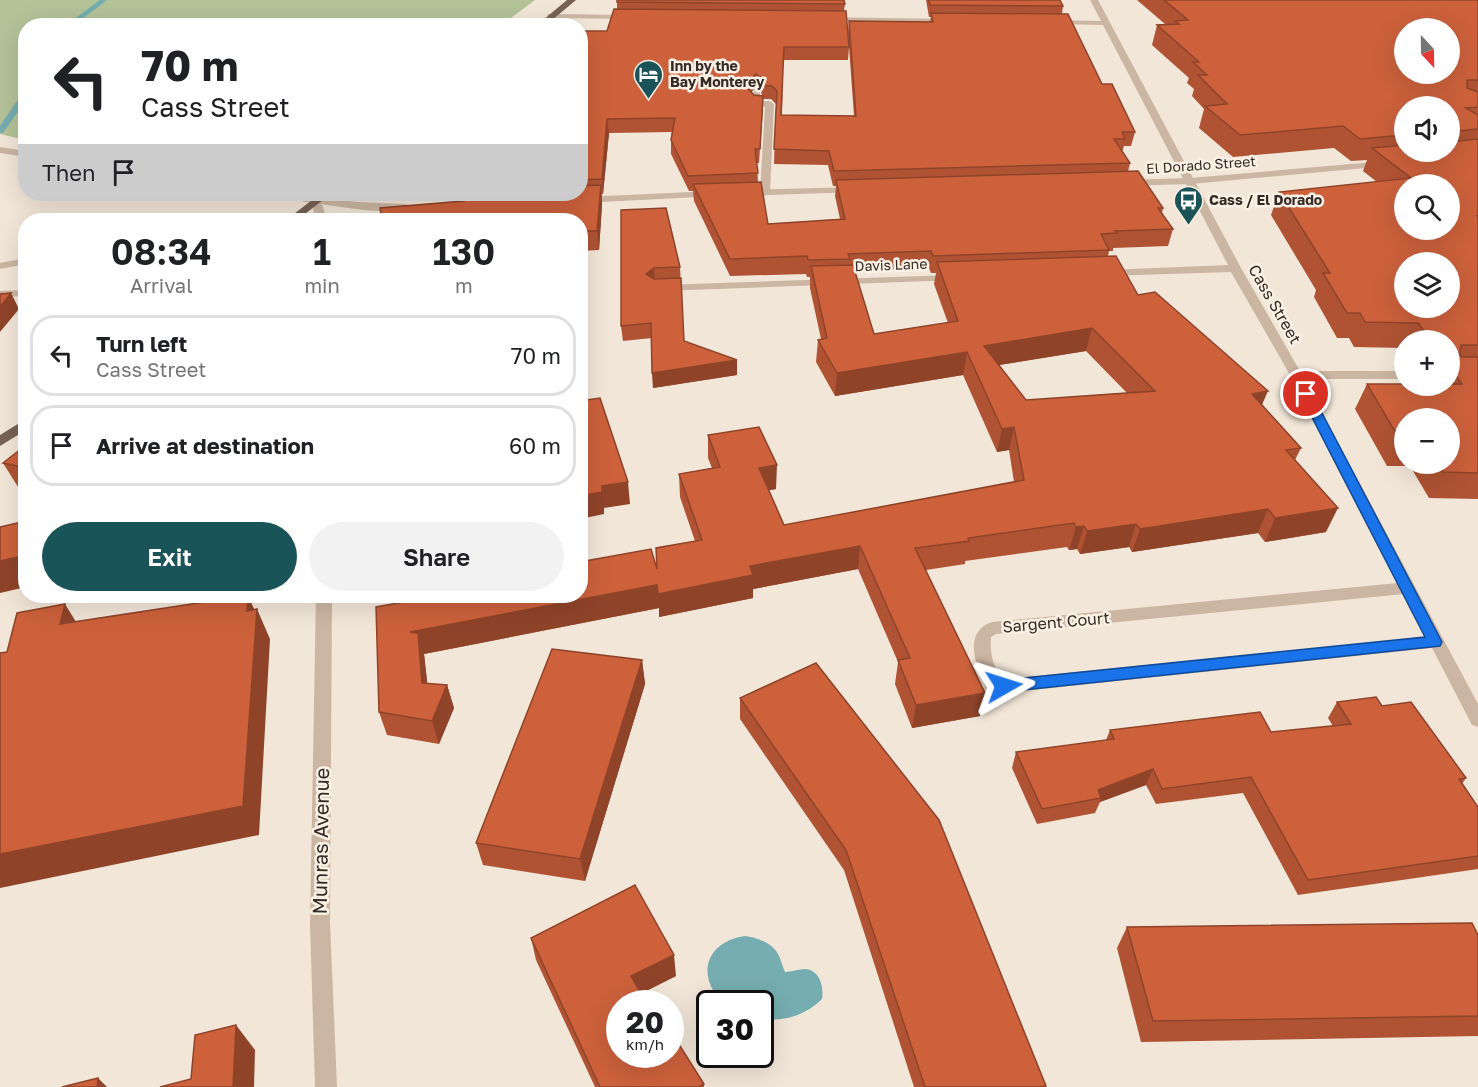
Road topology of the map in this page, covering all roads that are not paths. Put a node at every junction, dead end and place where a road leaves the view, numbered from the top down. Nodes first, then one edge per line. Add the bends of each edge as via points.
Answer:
1 (572, 0) edge
2 (1094, 0) edge
3 (551, 16) joint
4 (642, 17) edge
5 (814, 19) edge
6 (962, 21) edge
7 (1046, 22) edge
8 (1106, 23) junction
9 (756, 93) edge
10 (0, 150) edge
11 (18, 153) edge
12 (1396, 163) edge
13 (1191, 181) junction
14 (1116, 183) edge
15 (871, 190) edge
16 (765, 193) junction
17 (588, 199) edge
18 (316, 201) junction
19 (419, 206) edge
20 (300, 213) edge
21 (320, 213) edge
22 (18, 263) edge
23 (0, 266) edge
24 (1235, 268) junction
25 (1088, 273) edge
26 (969, 278) edge
27 (656, 288) edge
28 (18, 293) edge
29 (0, 294) edge
30 (1296, 375) junction
31 (1394, 375) edge
32 (18, 429) edge
33 (0, 442) edge
34 (1408, 588) junction
35 (324, 603) edge
36 (1435, 642) junction
37 (1478, 720) edge
38 (326, 1087) edge

1 - 3 main road
2 - 8 street, Cass Street
3 - 4 street
5 - 6 street
7 - 8 street
8 - 13 street, Cass Street
9 - 16 street via 755,104 770,104
10 - 11 street
12 - 13 street, El Dorado Street
13 - 14 street, El Dorado Street
13 - 24 street, Cass Street
15 - 16 street
16 - 17 street
18 - 19 street via 378,208
18 - 20 main road
18 - 21 street
22 - 23 street
24 - 25 street
24 - 30 street, Cass Street
26 - 27 street, Davis Lane
28 - 29 street
30 - 31 street
30 - 34 street, Cass Street
32 - 33 main road
34 - 36 street, Cass Street
34 - 36 street, Sargent Court via 992,628 983,634 982,652 991,678 1004,686
35 - 38 street, Munras Avenue via 320,922
36 - 37 street, Cass Street

